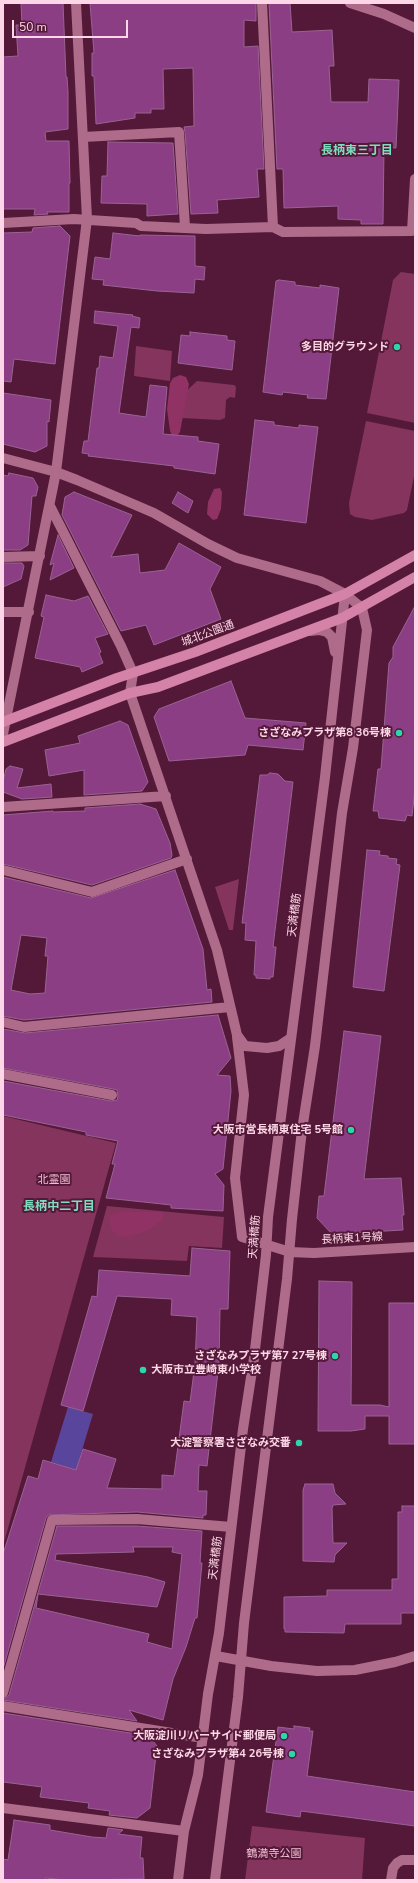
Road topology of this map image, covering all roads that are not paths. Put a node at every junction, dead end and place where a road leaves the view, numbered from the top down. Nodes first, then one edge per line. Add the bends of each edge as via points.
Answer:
1 (76, 3) edge
2 (262, 3) edge
3 (350, 3) edge
4 (415, 28) edge
5 (83, 137) junction
6 (415, 179) edge
7 (87, 219) junction
8 (3, 223) edge
9 (185, 227) junction
10 (273, 227) junction
11 (3, 458) edge
12 (56, 472) junction
13 (50, 506) junction
14 (415, 555) edge
15 (40, 556) junction
16 (3, 557) edge
17 (415, 577) edge
18 (345, 594) junction
19 (362, 608) junction
20 (3, 612) edge
21 (29, 612) junction
22 (342, 618) junction
23 (306, 631) junction
24 (337, 662) junction
25 (133, 673) junction
26 (130, 694) junction
27 (5, 721) edge
28 (3, 734) edge
29 (3, 742) edge
30 (166, 796) junction
31 (3, 807) edge
32 (187, 859) junction
33 (3, 870) edge
34 (230, 1007) junction
35 (3, 1022) edge
36 (237, 1035) junction
37 (291, 1038) junction
38 (3, 1074) edge
39 (112, 1095) dead end
40 (267, 1244) junction
41 (415, 1247) edge
42 (290, 1252) junction
43 (232, 1527) junction
44 (216, 1656) junction
45 (415, 1656) edge
46 (241, 1661) junction
47 (3, 1693) edge
48 (3, 1706) edge
49 (203, 1738) junction
50 (3, 1808) edge
51 (184, 1831) junction
52 (415, 1860) edge
53 (178, 1880) edge
54 (216, 1880) edge
55 (391, 1880) edge

1 - 5 street
2 - 10 street
3 - 4 street
5 - 7 street
5 - 9 street via 179,132
6 - 10 street via 412,231 282,232
7 - 8 street
7 - 9 street via 136,223 141,226
7 - 12 street
9 - 10 street
11 - 12 street
12 - 13 street
12 - 18 street via 154,513 237,558 320,581
13 - 15 street
13 - 25 street
14 - 18 main road, 城北公園通
15 - 16 street
15 - 21 street
17 - 19 main road
18 - 19 street
18 - 22 street, 天満橋筋
18 - 25 main road, 城北公園通
19 - 22 main road
19 - 42 street via 367,630 354,748 342,813 313,1060 302,1130
20 - 21 street
21 - 27 street
22 - 23 main road
22 - 24 street, 天満橋筋
23 - 24 street via 319,630 332,636
23 - 26 main road via 158,687
24 - 37 street, 天満橋筋 via 325,777
25 - 26 street
25 - 27 main road, 城北公園通
26 - 29 main road
26 - 30 street
27 - 28 street
30 - 31 street
30 - 32 street
32 - 33 street via 92,892
32 - 34 street via 217,950
34 - 35 street via 24,1027
34 - 36 street
36 - 37 street via 245,1046 267,1048 279,1046
36 - 40 street, 長柄東1号線 via 244,1095 235,1178 242,1236
37 - 40 street, 天満橋筋 via 268,1216
38 - 39 street
40 - 42 street, 長柄東1号線
40 - 43 street, 天満橋筋
41 - 42 street, 長柄東1号線
42 - 46 street
43 - 44 street, 天満橋筋
43 - 47 street via 137,1519 52,1520
44 - 46 street
44 - 49 street, 天満橋筋
45 - 46 street via 376,1666 334,1671 299,1670
46 - 54 street
48 - 49 street
49 - 51 street, 天満橋筋 via 198,1775
50 - 51 street
51 - 53 street, 天満橋筋
52 - 55 street via 402,1860 397,1863 393,1868

